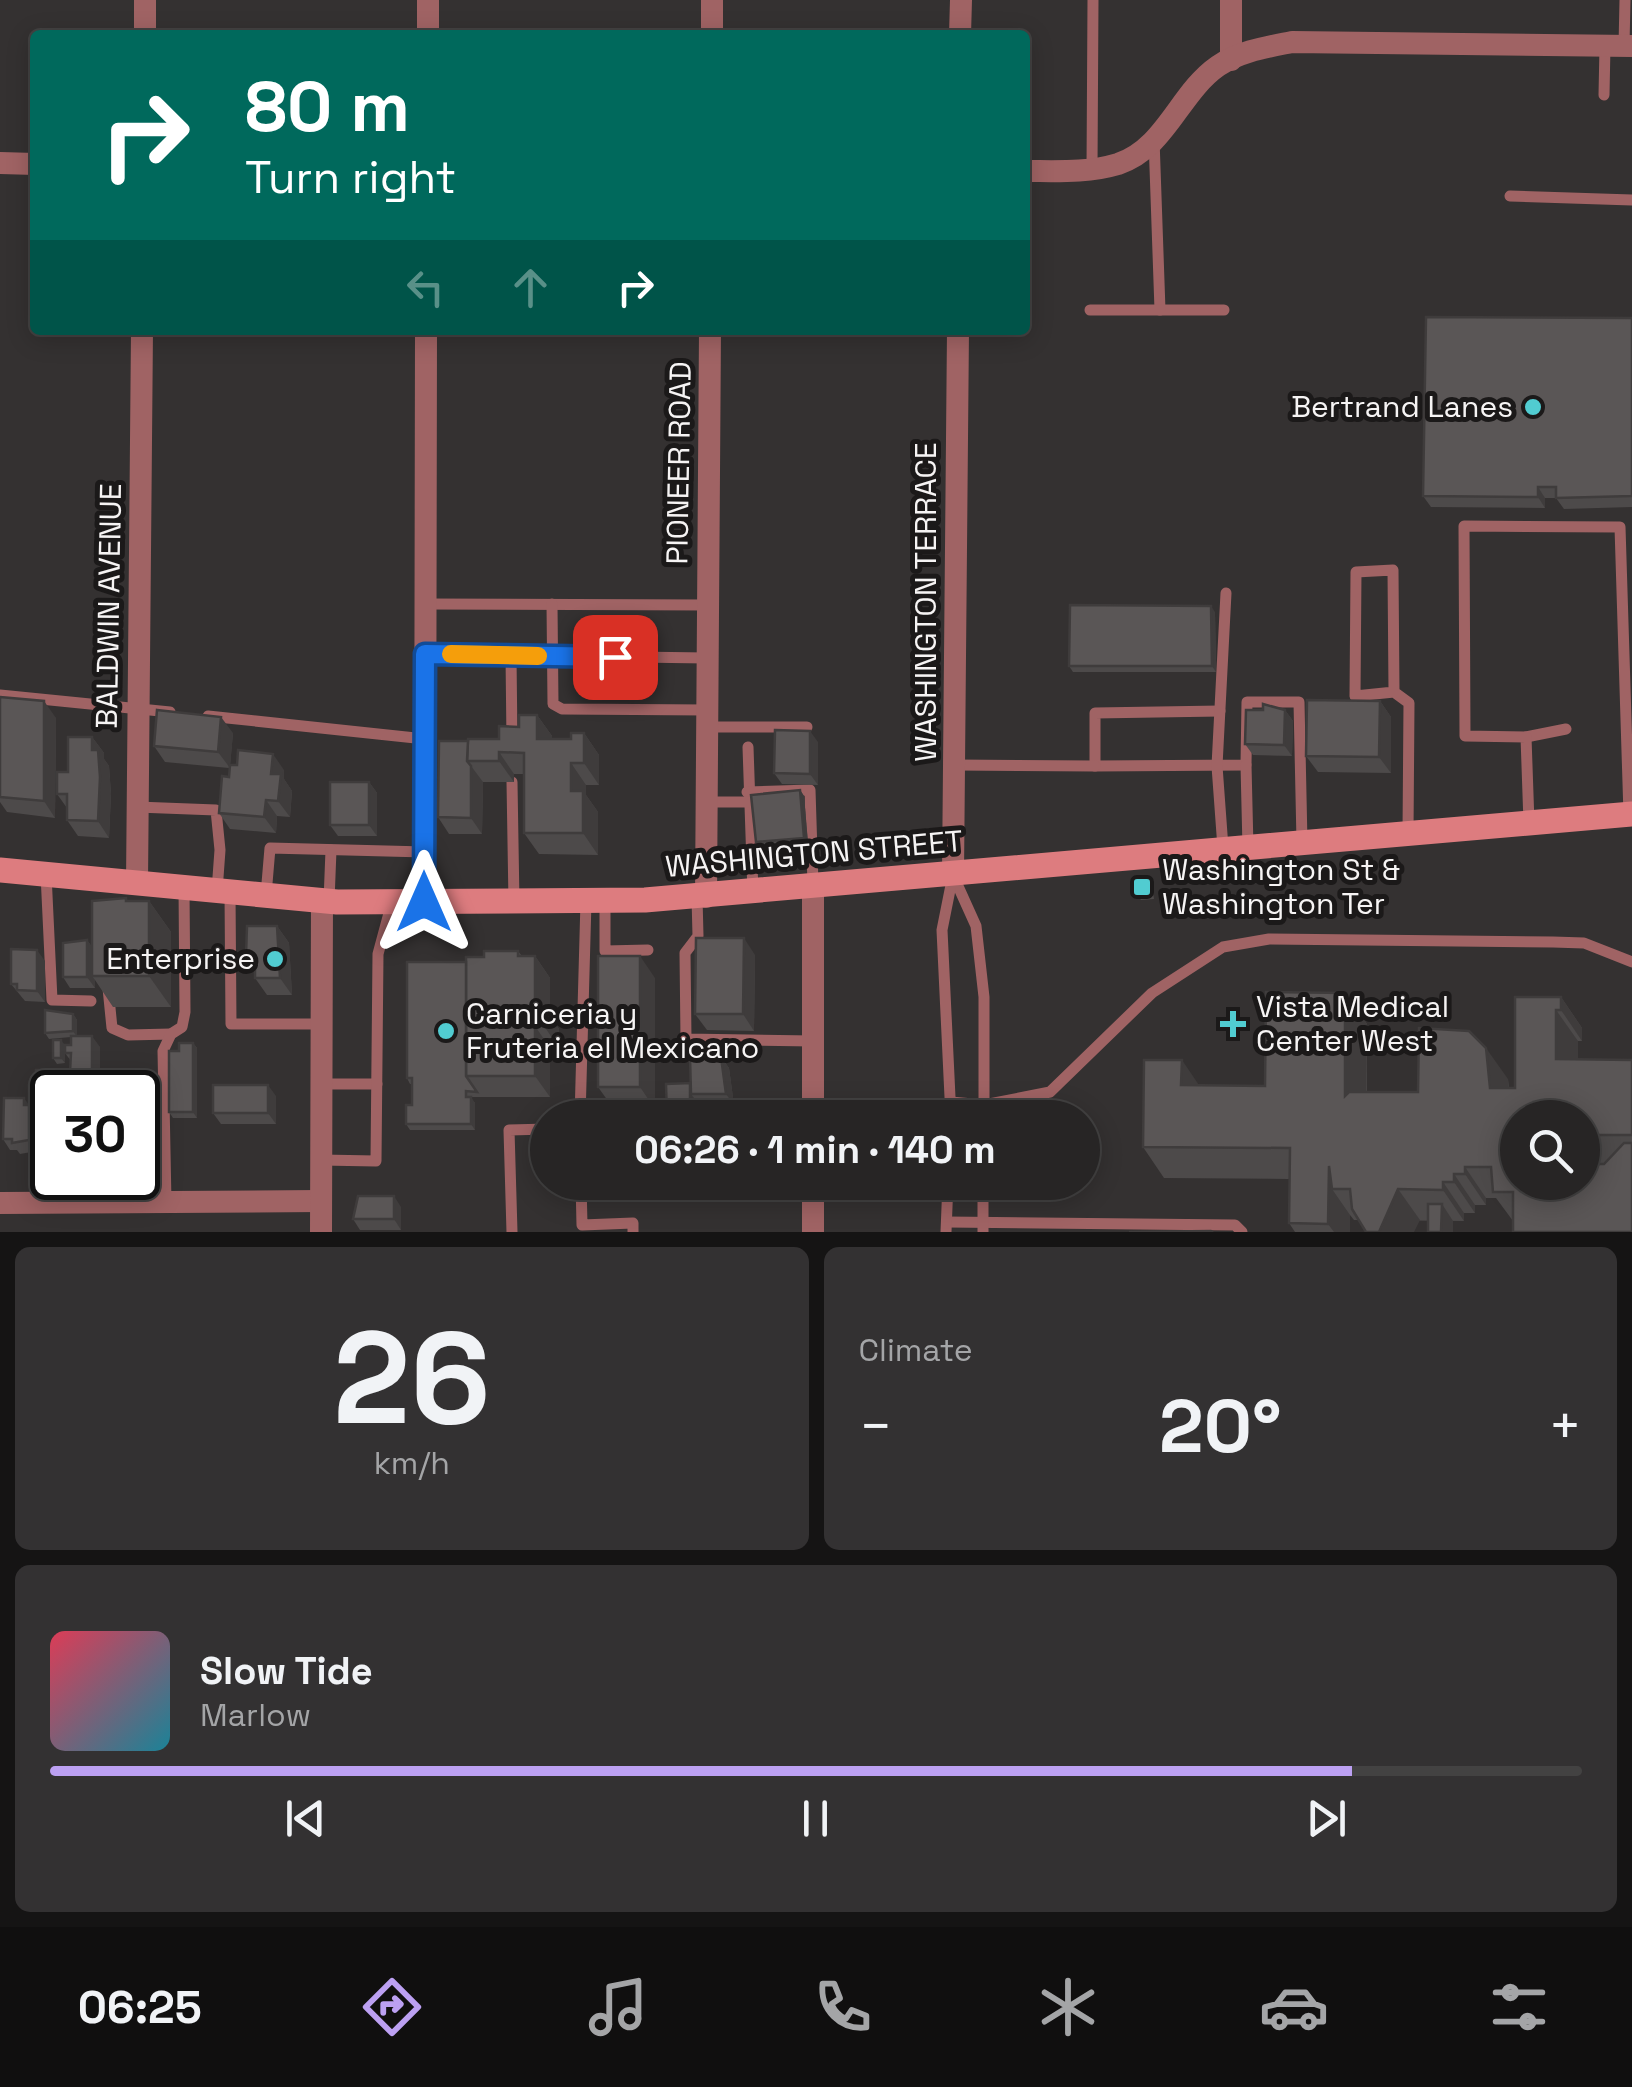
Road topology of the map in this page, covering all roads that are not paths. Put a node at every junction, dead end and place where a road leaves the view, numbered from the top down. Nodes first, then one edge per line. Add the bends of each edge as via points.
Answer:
1 (146, 0) edge
2 (428, 0) edge
3 (712, 0) edge
4 (961, 0) edge
5 (1093, 0) edge
6 (1231, 0) edge
7 (1625, 0) edge
8 (145, 30) edge
9 (428, 30) edge
10 (712, 30) edge
11 (960, 30) edge
12 (1620, 46) edge
13 (1231, 60) junction
14 (1604, 95) dead end
15 (1154, 140) junction
16 (0, 163) edge
17 (30, 164) edge
18 (1092, 169) junction
19 (1030, 171) edge
20 (1510, 196) dead end
21 (1632, 200) edge
22 (1090, 310) dead end
23 (1160, 310) junction
24 (1224, 310) dead end
25 (142, 335) edge
26 (426, 335) edge
27 (710, 335) edge
28 (958, 335) edge
29 (1226, 593) dead end
30 (426, 604) junction
31 (552, 604) junction
32 (708, 605) junction
33 (425, 654) junction
34 (511, 656) junction
35 (552, 656) junction
36 (707, 658) junction
37 (1394, 692) junction
38 (0, 695) edge
39 (138, 709) junction
40 (1220, 711) junction
41 (176, 713) edge
42 (196, 715) edge
43 (706, 719) junction
44 (807, 728) edge
45 (1566, 729) dead end
46 (1526, 737) junction
47 (425, 739) junction
48 (748, 747) dead end
49 (512, 760) edge
50 (1246, 765) junction
51 (954, 766) junction
52 (1095, 766) junction
53 (1217, 766) junction
54 (512, 782) dead end
55 (747, 797) junction
56 (706, 802) junction
57 (137, 807) junction
58 (1630, 814) edge
59 (1529, 823) junction
60 (1408, 834) junction
61 (1302, 843) junction
62 (1235, 849) junction
63 (331, 850) junction
64 (425, 852) junction
65 (0, 870) edge
66 (46, 874) junction
67 (953, 875) junction
68 (136, 883) junction
69 (184, 887) junction
70 (813, 888) junction
71 (224, 891) junction
72 (754, 893) junction
73 (266, 895) junction
74 (701, 897) junction
75 (595, 900) junction
76 (325, 901) junction
77 (392, 902) junction
78 (424, 902) junction
79 (514, 904) junction
80 (648, 950) dead end
81 (1632, 962) edge
82 (108, 980) edge
83 (91, 1002) edge
84 (322, 1024) junction
85 (172, 1034) junction
86 (813, 1042) junction
87 (321, 1084) junction
88 (376, 1084) junction
89 (581, 1100) edge
90 (813, 1100) edge
91 (951, 1100) edge
92 (984, 1100) edge
93 (1022, 1100) edge
94 (530, 1129) edge
95 (321, 1160) junction
96 (581, 1200) edge
97 (813, 1200) edge
98 (948, 1200) edge
99 (984, 1200) edge
100 (321, 1201) junction
101 (166, 1202) junction
102 (0, 1203) edge
103 (947, 1227) edge
104 (983, 1227) edge
105 (321, 1232) edge
106 (512, 1232) edge
107 (633, 1232) edge
108 (814, 1232) edge
109 (1242, 1232) edge

1 - 8 street
2 - 9 street
3 - 10 street
4 - 11 street
5 - 18 lane
6 - 13 street
7 - 12 lane
12 - 13 street via 1292,42
12 - 14 lane
13 - 15 street via 1192,90
15 - 18 street via 1120,163
15 - 23 lane
16 - 17 street
18 - 19 street
20 - 21 lane
22 - 23 lane
23 - 24 lane
25 - 39 street, BALDWIN AVENUE
26 - 30 street
27 - 32 street, PIONEER ROAD
28 - 51 street, WASHINGTON TERRACE
29 - 40 lane
30 - 31 lane
30 - 33 street
31 - 32 lane
31 - 35 lane
32 - 36 street, PIONEER ROAD
33 - 34 lane
33 - 47 street
34 - 35 lane
34 - 49 lane
35 - 36 lane
35 - 43 lane via 554,704 562,710
36 - 43 street, PIONEER ROAD
37 - 37 lane via 1393,570 1356,572 1354,696
37 - 60 lane via 1409,702
38 - 39 lane
39 - 41 lane
39 - 57 street, BALDWIN AVENUE
40 - 52 lane via 1095,712
40 - 53 lane
42 - 47 lane
43 - 44 lane
43 - 56 street, PIONEER ROAD
45 - 46 lane
46 - 58 lane via 1465,736 1464,526 1620,527
46 - 59 lane
47 - 64 street
48 - 55 lane
50 - 53 lane
50 - 61 lane via 1247,702 1300,702
50 - 62 lane
51 - 52 lane
51 - 67 street, WASHINGTON TERRACE
52 - 53 lane
53 - 62 lane
54 - 79 lane
55 - 56 lane
55 - 70 lane via 810,790
55 - 72 lane
56 - 74 street, PIONEER ROAD
57 - 68 street, BALDWIN AVENUE
57 - 71 lane via 216,810
58 - 59 main road, WASHINGTON STREET
59 - 60 main road, WASHINGTON STREET
60 - 61 main road, WASHINGTON STREET
61 - 62 main road, WASHINGTON STREET
62 - 67 main road, WASHINGTON STREET
63 - 64 lane
63 - 73 lane via 270,848
63 - 76 lane
64 - 78 street
65 - 66 main road, WASHINGTON STREET
66 - 68 main road, WASHINGTON STREET via 108,886
66 - 83 lane via 52,1000
67 - 70 main road, WASHINGTON STREET
67 - 91 lane via 942,930
67 - 92 lane via 976,926
68 - 69 main road, WASHINGTON STREET
69 - 71 main road, WASHINGTON STREET
69 - 85 lane via 185,1012 182,1027
70 - 72 main road, WASHINGTON STREET
70 - 86 street
71 - 73 main road, WASHINGTON STREET
71 - 84 lane via 230,1024
72 - 74 main road, WASHINGTON STREET
73 - 76 main road, WASHINGTON STREET
74 - 75 main road, WASHINGTON STREET
74 - 86 lane via 698,936 685,953 686,1039
75 - 79 main road, WASHINGTON STREET
75 - 80 lane via 605,951
75 - 89 lane
76 - 77 main road, WASHINGTON STREET
76 - 84 street
77 - 78 main road, WASHINGTON STREET
77 - 88 lane via 378,954
78 - 79 main road, WASHINGTON STREET
81 - 93 lane via 1584,943 1269,938 1223,947 1152,993 1050,1092
82 - 85 lane via 112,1028 128,1035
84 - 87 street
85 - 101 lane via 163,1051
86 - 90 street
87 - 88 lane
87 - 95 street
88 - 95 lane via 376,1161
94 - 106 lane via 509,1130
95 - 100 street
96 - 107 lane via 582,1224 633,1223
97 - 108 street
98 - 103 lane
99 - 104 lane
100 - 101 street
100 - 105 street
101 - 102 street
103 - 104 lane
104 - 109 lane via 1235,1224

